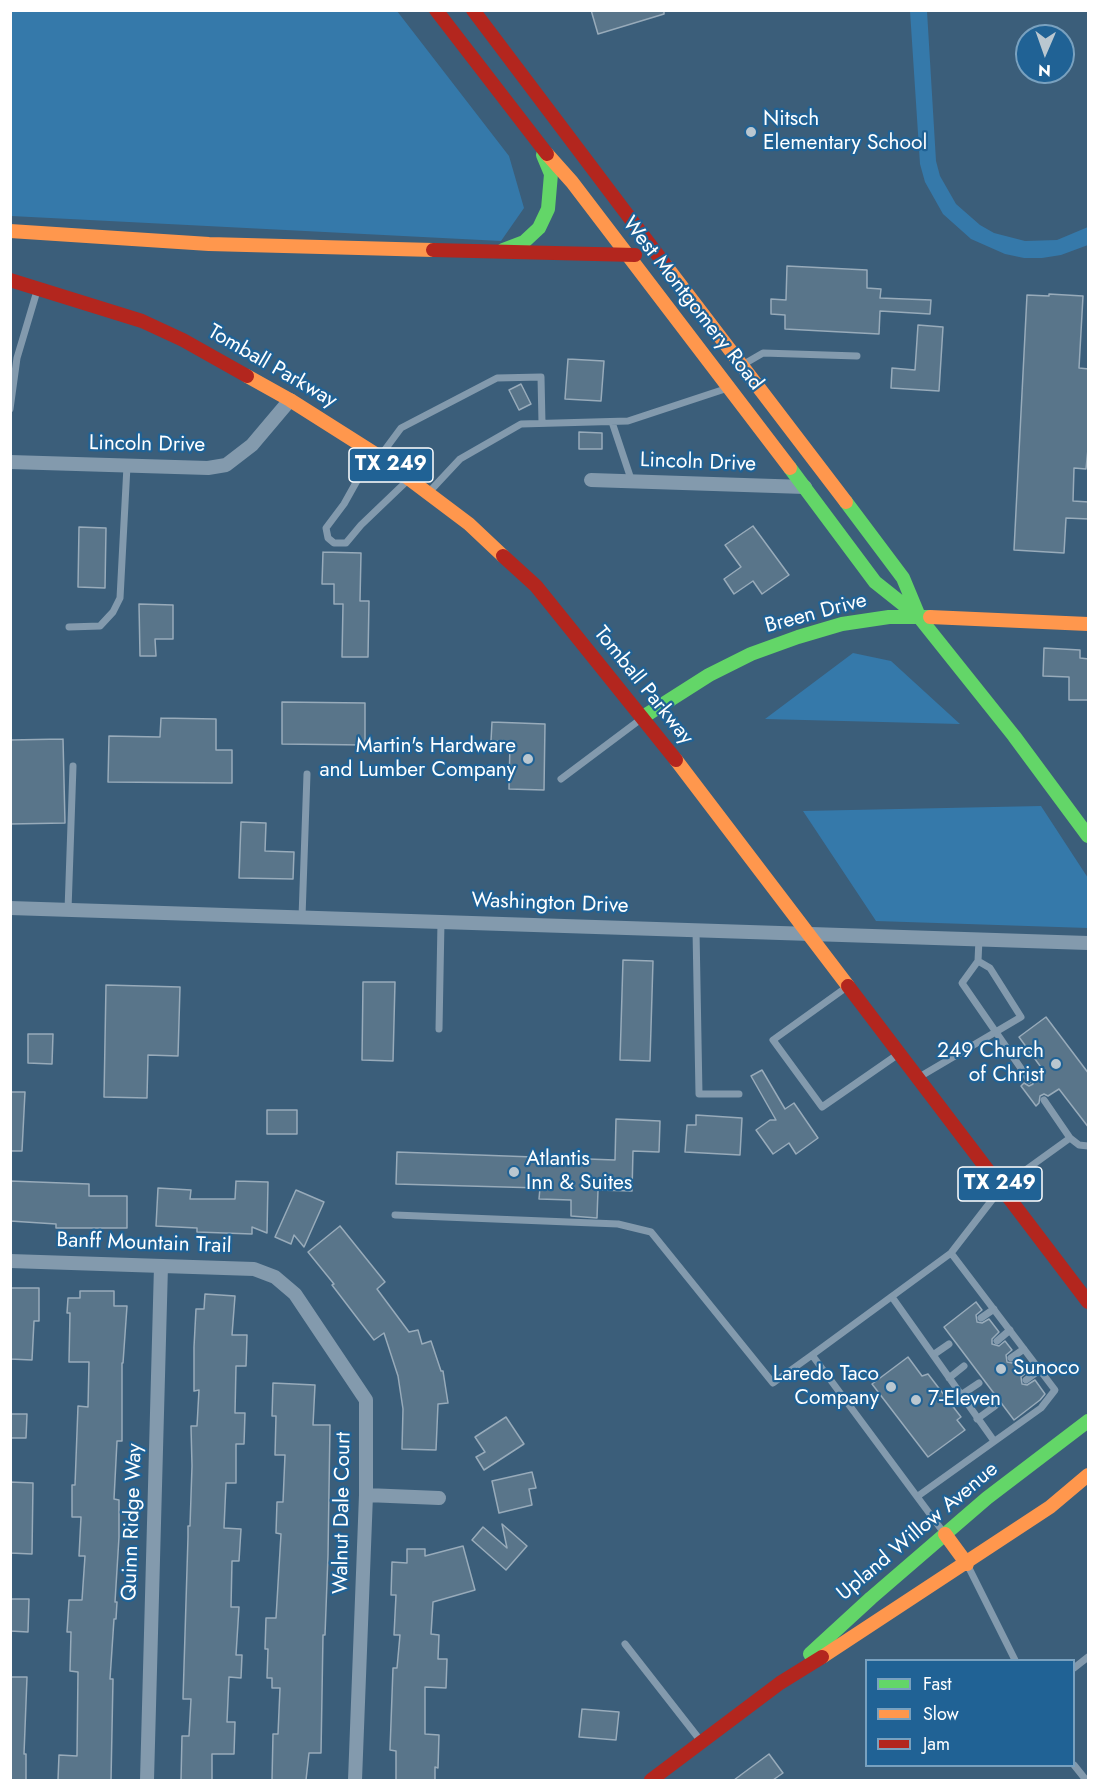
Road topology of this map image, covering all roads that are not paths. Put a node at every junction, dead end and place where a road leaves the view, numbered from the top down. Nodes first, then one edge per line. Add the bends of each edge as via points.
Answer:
1 (473, 10) edge
2 (442, 14) edge
3 (538, 144) junction
4 (10, 231) edge
5 (497, 253) junction
6 (628, 255) junction
7 (659, 256) junction
8 (10, 280) edge
9 (38, 288) junction
10 (857, 356) dead end
11 (742, 365) junction
12 (730, 388) junction
13 (290, 400) junction
14 (10, 409) edge
15 (612, 422) junction
16 (542, 423) junction
17 (376, 454) junction
18 (10, 462) edge
19 (127, 466) junction
20 (410, 478) junction
21 (591, 480) dead end
22 (632, 482) junction
23 (805, 487) junction
24 (429, 493) junction
25 (919, 617) junction
26 (1089, 624) edge
27 (69, 627) dead end
28 (643, 717) junction
29 (73, 766) dead end
30 (307, 774) dead end
31 (561, 779) dead end
32 (1089, 836) edge
33 (10, 908) edge
34 (68, 910) junction
35 (302, 917) junction
36 (441, 922) junction
37 (696, 930) junction
38 (809, 933) junction
39 (979, 939) junction
40 (1089, 943) edge
41 (978, 962) junction
42 (849, 986) junction
43 (439, 1029) dead end
44 (995, 1031) junction
45 (900, 1053) junction
46 (919, 1077) junction
47 (1029, 1080) dead end
48 (739, 1094) dead end
49 (1044, 1100) dead end
50 (1070, 1138) junction
51 (1089, 1146) edge
52 (1002, 1187) junction
53 (395, 1215) dead end
54 (951, 1253) junction
55 (10, 1262) edge
56 (161, 1266) junction
57 (275, 1276) joint
58 (892, 1297) junction
59 (1089, 1302) edge
60 (994, 1309) junction
61 (981, 1318) dead end
62 (1010, 1330) junction
63 (997, 1341) dead end
64 (949, 1344) dead end
65 (1024, 1349) junction
66 (812, 1355) junction
67 (933, 1355) junction
68 (1011, 1358) dead end
69 (964, 1366) dead end
70 (1040, 1370) junction
71 (949, 1378) junction
72 (1026, 1380) dead end
73 (979, 1383) dead end
74 (961, 1395) junction
75 (995, 1406) dead end
76 (977, 1419) junction
77 (1089, 1421) edge
78 (994, 1441) junction
79 (1089, 1475) edge
80 (366, 1495) junction
81 (918, 1496) junction
82 (439, 1498) dead end
83 (945, 1534) junction
84 (967, 1564) junction
85 (625, 1644) dead end
86 (1089, 1657) edge
87 (1014, 1659) edge
88 (1075, 1667) edge
89 (780, 1683) junction
90 (702, 1742) junction
91 (1075, 1766) edge
92 (659, 1778) edge
93 (147, 1780) edge
94 (355, 1780) edge
95 (1086, 1780) edge

1 - 7 main road, West Montgomery Road
2 - 3 main road, West Montgomery Road
3 - 5 main road via 551,174 548,209 538,228 524,242
3 - 6 main road, West Montgomery Road
4 - 5 main road via 209,243
5 - 6 main road
6 - 7 main road
6 - 12 main road, West Montgomery Road
7 - 11 main road, West Montgomery Road
8 - 9 main road, Tomball Parkway / TX 249
9 - 13 main road, Tomball Parkway / TX 249 via 142,321
9 - 14 lane via 17,358
10 - 11 lane via 764,354
11 - 25 main road, West Montgomery Road via 903,578
12 - 15 lane via 628,421
12 - 23 main road, West Montgomery Road
13 - 17 main road, Tomball Parkway / TX 249
13 - 19 street, Lincoln Drive via 252,446 226,465
15 - 16 lane
15 - 22 lane
16 - 17 lane via 541,377 497,378 401,428
16 - 24 lane via 521,423 460,459
17 - 20 main road, Tomball Parkway / TX 249
17 - 20 lane via 326,528 334,543 346,543
18 - 19 street, Lincoln Drive
19 - 27 lane via 120,598 100,626
20 - 24 main road, Tomball Parkway / TX 249
21 - 22 street, Lincoln Drive
22 - 23 street, Lincoln Drive
23 - 25 main road, West Montgomery Road via 875,582
24 - 28 main road, Tomball Parkway / TX 249 via 536,586
25 - 26 main road, Breen Drive
25 - 28 main road, Breen Drive via 842,624 772,646 709,675
25 - 32 main road, West Montgomery Road
28 - 31 lane
28 - 38 main road, Tomball Parkway / TX 249
29 - 34 lane
30 - 35 lane
33 - 34 street, Washington Drive
34 - 35 street, Washington Drive
35 - 36 street, Washington Drive
36 - 37 street, Washington Drive
36 - 43 lane
37 - 38 street, Washington Drive
37 - 48 lane via 699,1094
38 - 39 street, Washington Drive
38 - 42 main road, Tomball Parkway / TX 249
39 - 40 street, Washington Drive
39 - 41 lane
41 - 44 lane via 962,983
41 - 44 lane via 990,968 1021,1017
42 - 45 main road, Tomball Parkway / TX 249
42 - 45 lane via 773,1040 822,1107
44 - 46 lane
44 - 47 lane
45 - 46 main road, Tomball Parkway / TX 249
46 - 52 main road, Tomball Parkway / TX 249
49 - 50 lane
50 - 51 lane
50 - 52 lane
52 - 54 lane
52 - 59 main road, Tomball Parkway / TX 249
53 - 66 lane via 618,1224 651,1232 773,1383
54 - 58 lane
54 - 60 lane
55 - 56 street, Banff Mountain Trail
56 - 57 street, Banff Mountain Trail via 254,1269
56 - 93 street, Quinn Ridge Way
57 - 80 street, Walnut Dale Court via 296,1294 366,1400
58 - 66 lane
58 - 67 lane
60 - 61 lane
60 - 62 lane
62 - 63 lane
62 - 65 lane
64 - 67 lane
65 - 68 lane
65 - 70 lane
66 - 81 lane
67 - 71 lane
69 - 71 lane
70 - 72 lane
70 - 78 lane via 1055,1390 1041,1408
71 - 74 lane
73 - 74 lane
74 - 76 lane
75 - 76 lane
76 - 78 lane
77 - 83 main road, Upland Willow Avenue
78 - 81 lane
79 - 84 main road, Upland Willow Avenue
80 - 82 street
80 - 94 street, Walnut Dale Court
81 - 83 lane
83 - 84 main road
83 - 89 main road, Upland Willow Avenue
84 - 87 lane
84 - 89 main road, Upland Willow Avenue
85 - 90 lane
86 - 88 lane
89 - 90 main road, Upland Willow Avenue
90 - 92 main road, Upland Willow Avenue
91 - 95 lane

